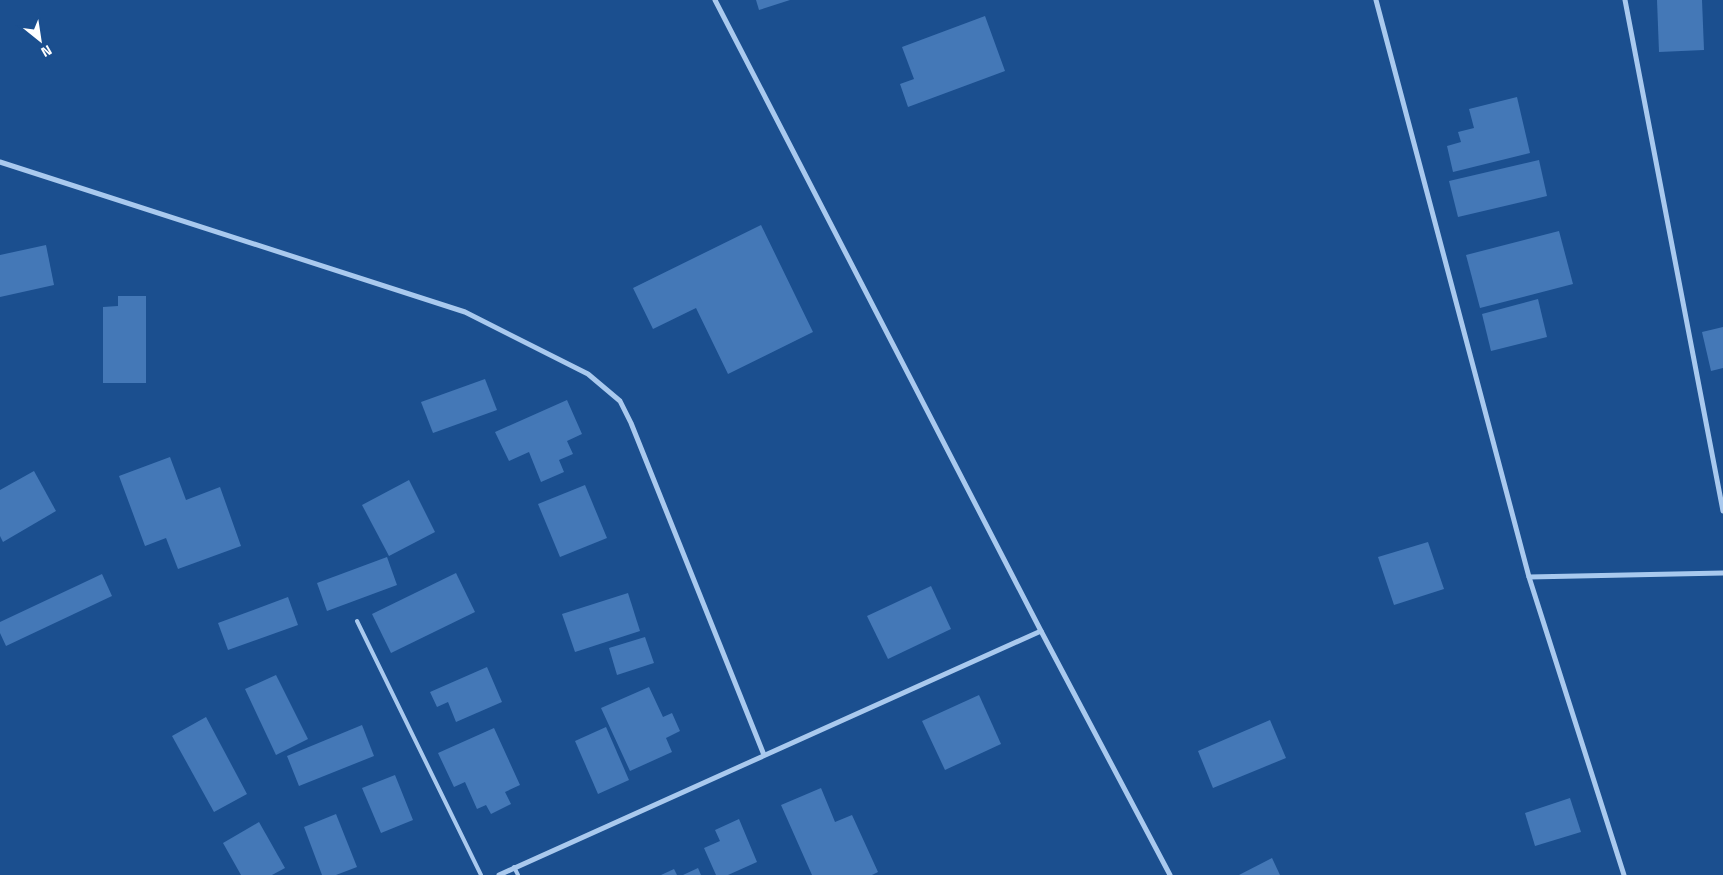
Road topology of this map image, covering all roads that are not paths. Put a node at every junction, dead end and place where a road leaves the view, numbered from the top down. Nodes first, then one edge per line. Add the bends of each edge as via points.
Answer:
1 (715, 0) edge
2 (1376, 0) edge
3 (1625, 0) edge
4 (0, 162) edge
5 (1723, 511) edge
6 (1723, 573) edge
7 (1529, 577) junction
8 (357, 620) dead end
9 (1041, 630) junction
10 (764, 755) junction
11 (514, 868) junction
12 (480, 875) edge
13 (500, 875) edge
14 (518, 875) edge
15 (1170, 875) edge
16 (1624, 875) edge

1 - 9 street
2 - 7 street
3 - 5 street
4 - 10 street via 465,312 588,374 620,401 632,423
6 - 7 street
7 - 16 street
8 - 12 lane
9 - 10 street
9 - 15 street
10 - 11 street
11 - 13 street
11 - 14 lane

